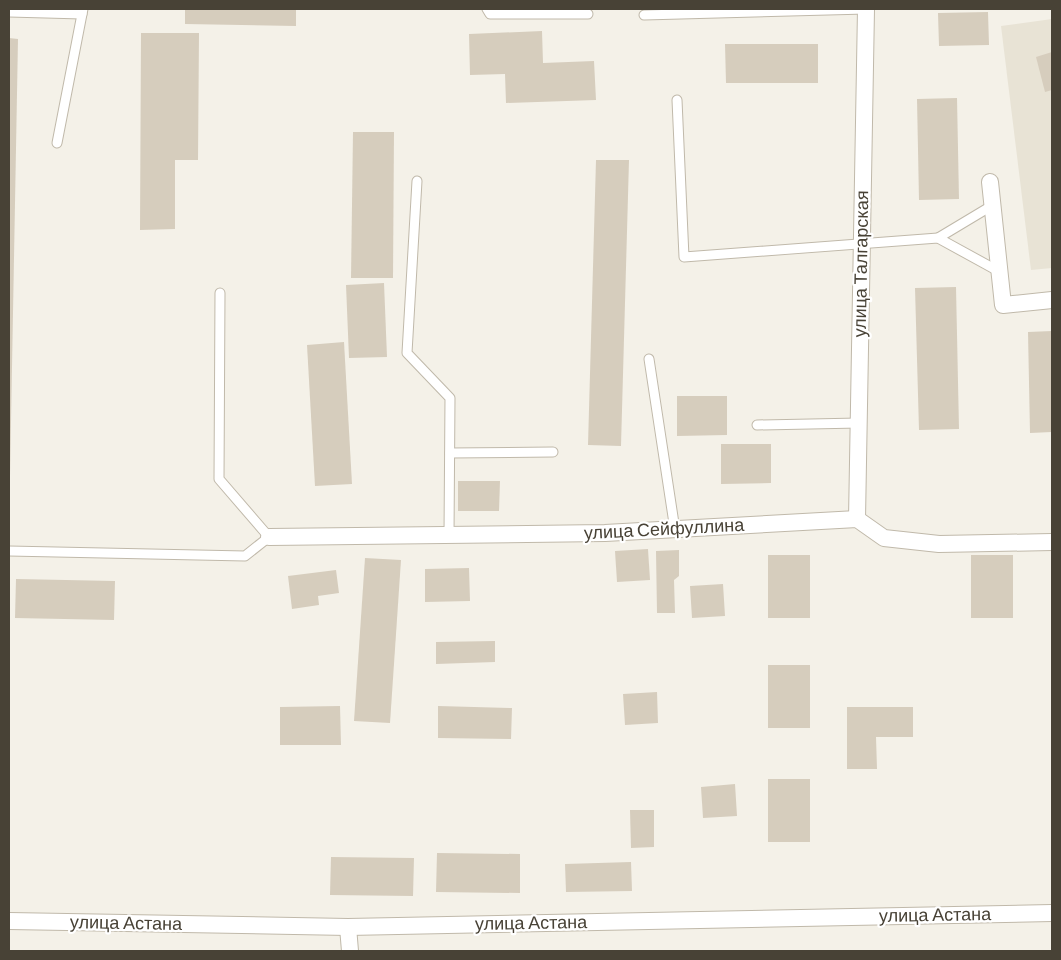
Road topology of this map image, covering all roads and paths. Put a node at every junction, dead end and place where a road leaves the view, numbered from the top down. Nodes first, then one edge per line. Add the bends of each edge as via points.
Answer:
1 (487, 9) edge
2 (866, 9) edge
3 (9, 12) edge
4 (83, 12) edge
5 (588, 14) dead end
6 (644, 15) dead end
7 (677, 100) dead end
8 (57, 143) dead end
9 (416, 181) dead end
10 (990, 182) dead end
11 (993, 205) junction
12 (938, 238) junction
13 (862, 243) junction
14 (1000, 272) junction
15 (220, 293) dead end
16 (1052, 300) edge
17 (649, 359) dead end
18 (859, 423) junction
19 (757, 426) dead end
20 (553, 452) dead end
21 (450, 453) junction
22 (857, 519) junction
23 (675, 530) junction
24 (449, 535) junction
25 (269, 537) junction
26 (1052, 542) edge
27 (9, 551) edge
28 (1052, 913) edge
29 (9, 921) edge
30 (348, 927) junction
31 (350, 951) edge

1 - 5 lane via 490,14
2 - 6 lane
2 - 13 street, улица Талгарская
3 - 4 lane
4 - 8 lane
7 - 13 lane via 684,257
9 - 21 lane via 407,353 450,398
10 - 11 street
11 - 12 lane
11 - 14 street
12 - 13 lane
12 - 14 lane
13 - 18 street, улица Талгарская
14 - 16 street via 1003,305
15 - 25 lane via 219,479
17 - 23 lane
18 - 19 lane
18 - 22 street, улица Талгарская
20 - 21 lane
21 - 24 lane
22 - 23 street, улица Сейфуллина
22 - 26 street via 884,538 939,544
23 - 24 street, улица Сейфуллина
24 - 25 street, улица Сейфуллина
25 - 27 lane via 245,556
28 - 30 street, улица Астана
29 - 30 street, улица Астана
30 - 31 street

